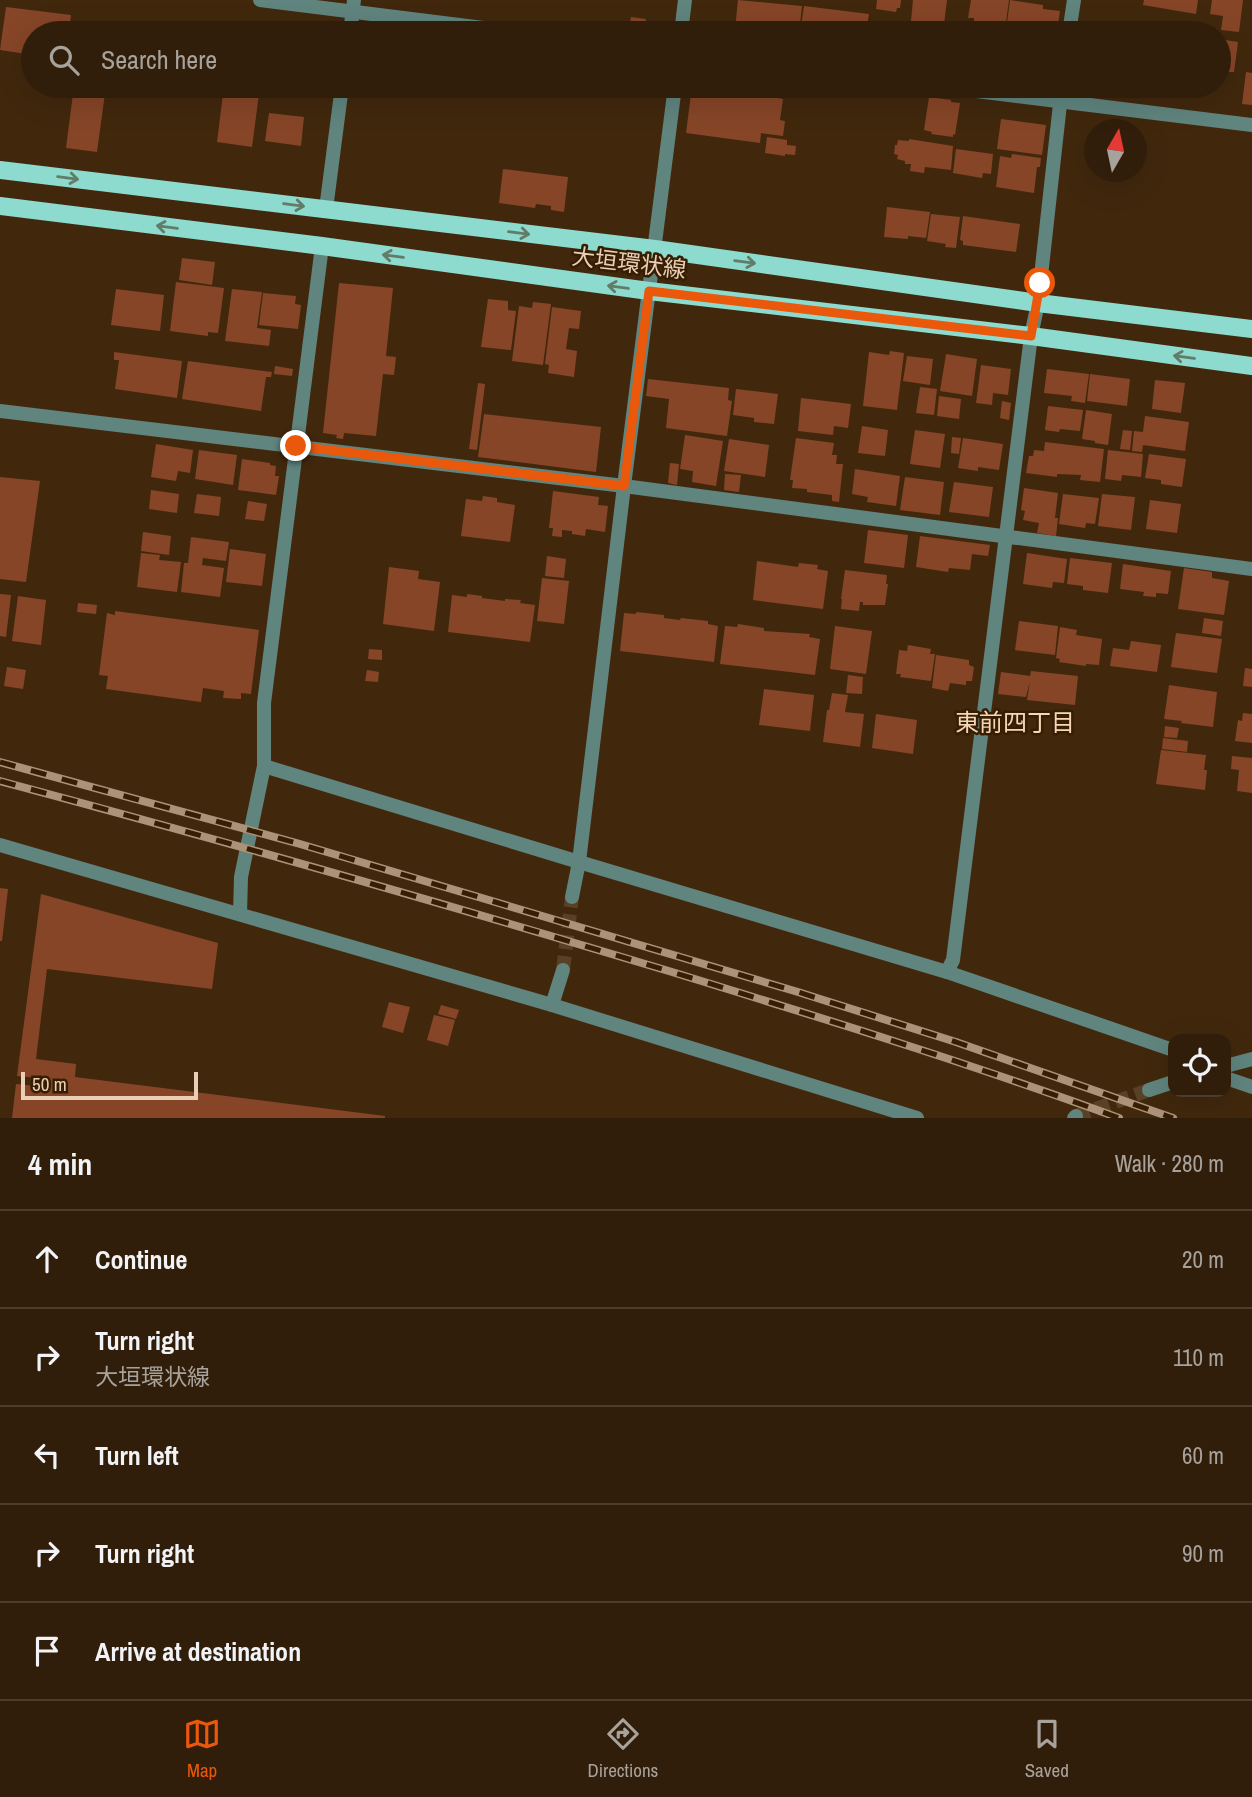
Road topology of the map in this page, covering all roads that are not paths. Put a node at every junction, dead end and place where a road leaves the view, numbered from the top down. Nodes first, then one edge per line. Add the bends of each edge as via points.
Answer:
1 (260, 0) edge
2 (685, 0) edge
3 (1073, 0) edge
4 (353, 6) edge
5 (447, 21) edge
6 (682, 21) edge
7 (1070, 21) edge
8 (340, 98) edge
9 (674, 98) edge
10 (1029, 98) edge
11 (1060, 98) edge
12 (1060, 102) junction
13 (1252, 125) edge
14 (0, 170) edge
15 (0, 206) edge
16 (326, 209) junction
17 (322, 246) junction
18 (655, 249) junction
19 (649, 291) junction
20 (1038, 303) junction
21 (1252, 329) edge
22 (1031, 336) junction
23 (1252, 366) edge
24 (0, 411) edge
25 (296, 446) junction
26 (624, 486) junction
27 (1006, 536) junction
28 (1252, 569) edge
29 (264, 766) junction
30 (0, 845) edge
31 (579, 862) junction
32 (572, 897) tunnel mouth
33 (240, 914) junction
34 (563, 970) tunnel mouth
35 (947, 972) junction
36 (552, 1005) junction
37 (1168, 1048) edge
38 (1252, 1059) edge
39 (1231, 1065) edge
40 (1231, 1080) edge
41 (1168, 1084) edge
42 (1252, 1087) edge
43 (1149, 1090) tunnel mouth
44 (918, 1118) edge

1 - 4 street
2 - 6 street
3 - 7 street
4 - 5 street
8 - 16 street
9 - 18 street
10 - 12 street
11 - 12 street
12 - 13 street
12 - 20 street
14 -> 16 main road, 大垣環状線
17 -> 15 main road, 大垣環状線
16 -> 18 main road, 大垣環状線
19 -> 17 main road, 大垣環状線
17 - 25 street
18 - 19 street
18 -> 20 main road, 大垣環状線
19 - 22 main road, 大垣環状線
19 - 26 street
20 - 21 main road, 大垣環状線
20 - 22 street
23 -> 22 main road, 大垣環状線
22 - 27 street
24 - 25 street
25 - 26 street
25 - 29 street via 264,703
26 - 27 street
26 - 31 street
27 - 28 street
27 - 35 street via 953,960
29 - 31 street
29 - 33 street via 241,877
30 - 33 street
31 - 32 street
31 - 35 street
33 - 36 street
34 - 36 street
35 - 37 street
36 - 44 street
38 - 39 street
40 - 42 street
41 - 43 street

